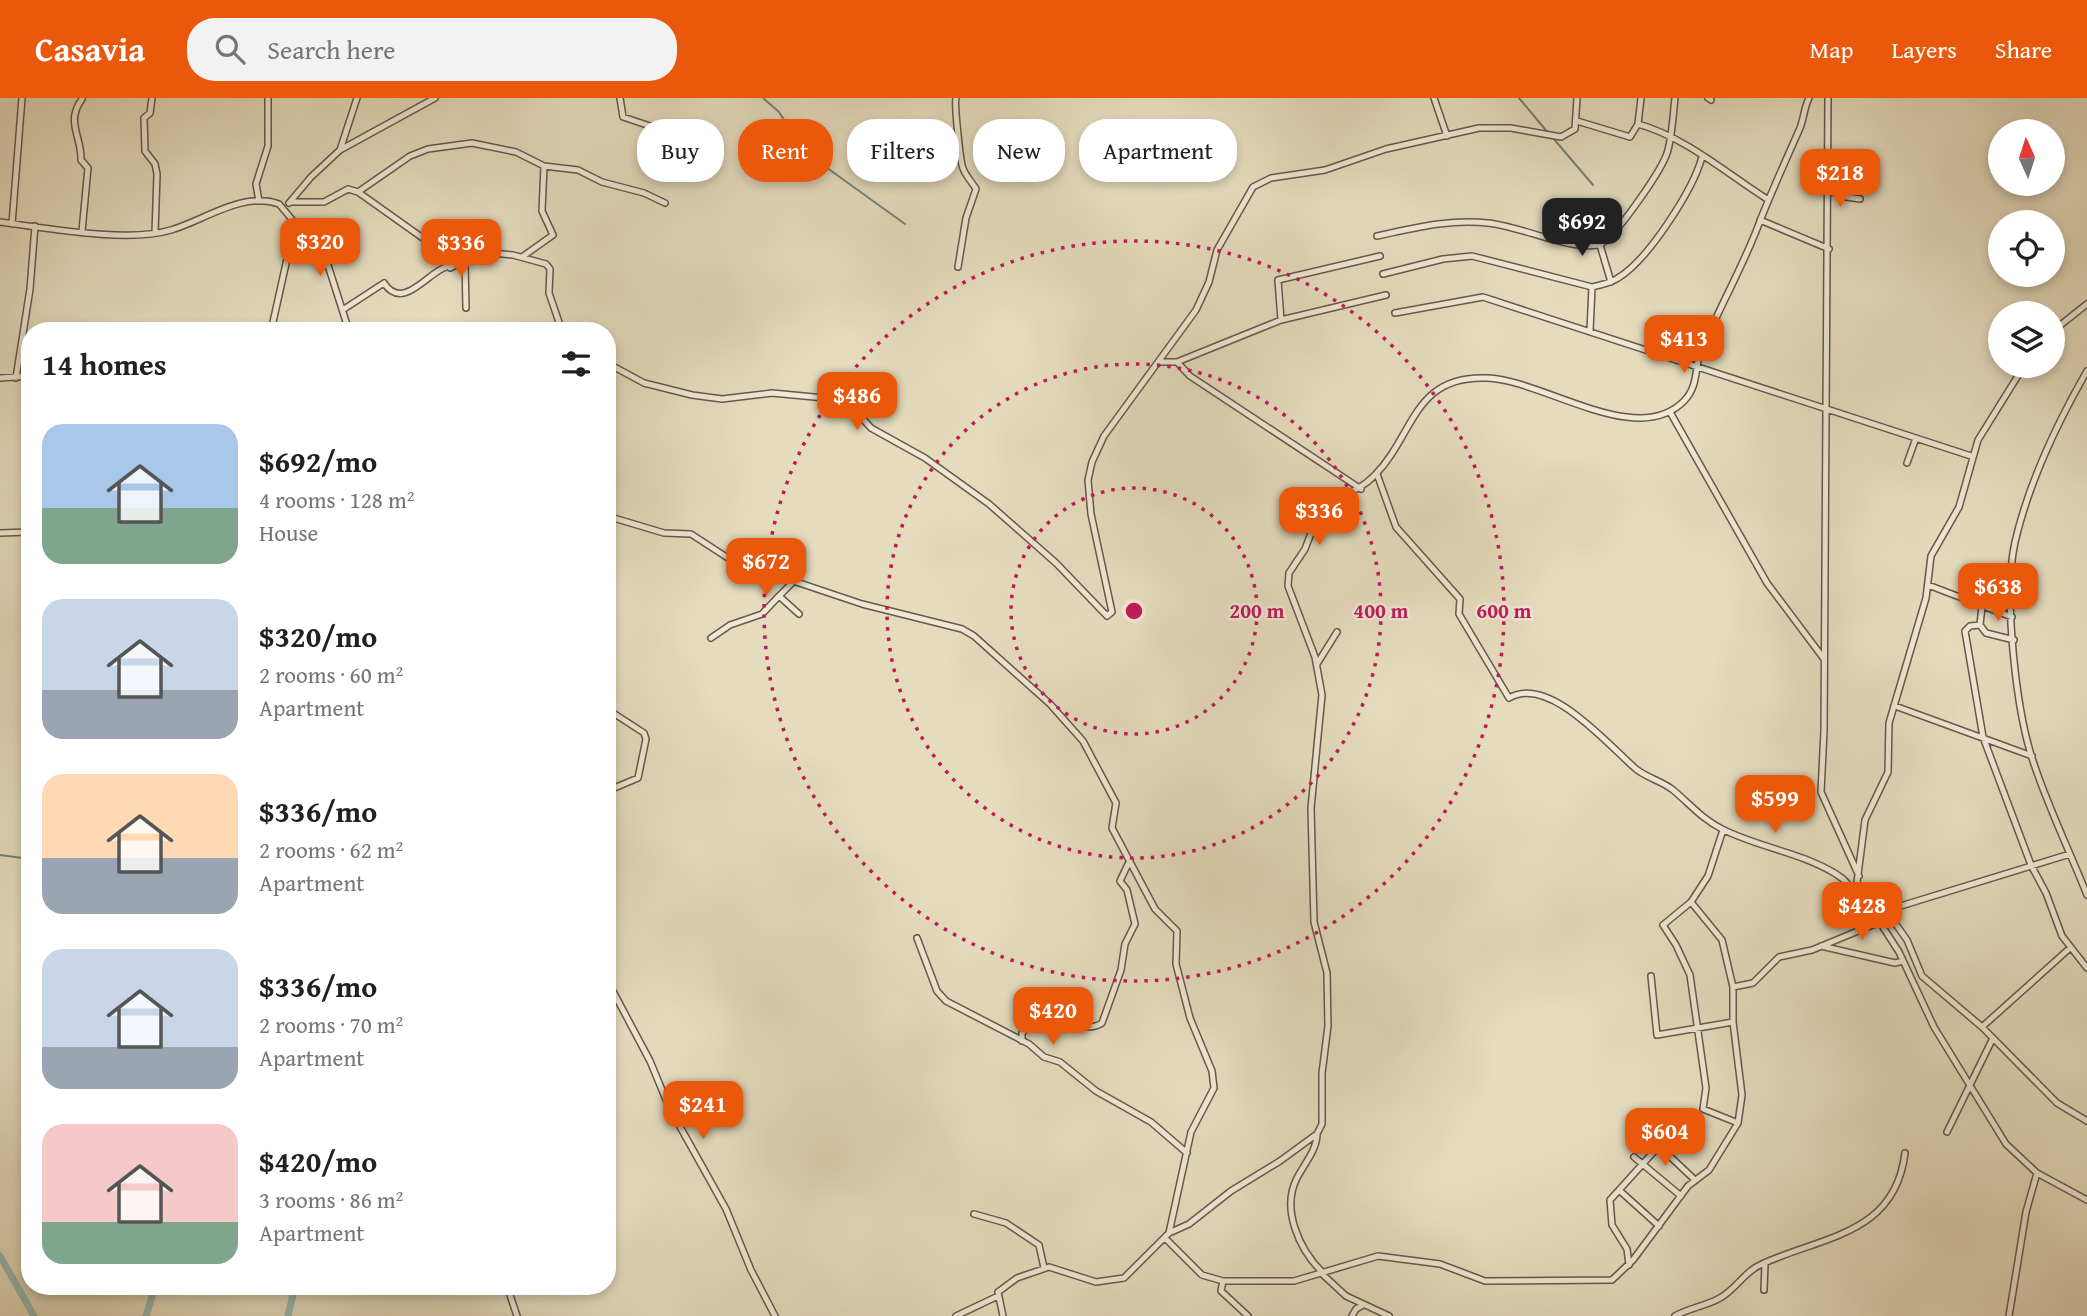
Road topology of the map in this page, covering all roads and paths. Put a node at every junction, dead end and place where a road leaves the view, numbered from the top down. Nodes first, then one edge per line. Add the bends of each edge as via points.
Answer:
1 (22, 98) edge
2 (152, 98) edge
3 (268, 98) edge
4 (356, 98) edge
5 (435, 98) edge
6 (620, 98) edge
7 (956, 98) edge
8 (1433, 98) edge
9 (1577, 98) edge
10 (1641, 98) edge
11 (1675, 98) edge
12 (1810, 98) edge
13 (1828, 98) edge
14 (82, 99) edge
15 (1577, 121) junction
16 (637, 122) edge
17 (1638, 124) junction
18 (1668, 135) junction
19 (1447, 136) junction
20 (340, 150) junction
21 (1702, 157) junction
22 (544, 166) junction
23 (1829, 189) junction
24 (358, 192) junction
25 (1766, 199) junction
26 (1860, 199) dead end
27 (259, 201) junction
28 (290, 202) junction
29 (665, 203) dead end
30 (285, 208) junction
31 (1760, 220) junction
32 (0, 222) edge
33 (295, 223) junction
34 (12, 224) junction
35 (34, 226) junction
36 (82, 231) junction
37 (155, 233) junction
38 (1377, 236) dead end
39 (1600, 245) junction
40 (1829, 249) junction
41 (1380, 256) dead end
42 (522, 257) junction
43 (465, 262) junction
44 (446, 267) junction
45 (958, 267) dead end
46 (1383, 274) dead end
47 (1611, 282) junction
48 (1592, 287) junction
49 (1386, 295) dead end
50 (2087, 304) edge
51 (466, 308) dead end
52 (344, 309) junction
53 (1395, 313) dead end
54 (1281, 320) junction
55 (2065, 321) edge
56 (25, 322) edge
57 (273, 322) edge
58 (347, 322) edge
59 (559, 322) edge
60 (1590, 331) junction
61 (21, 346) edge
62 (1160, 362) junction
63 (1177, 362) junction
64 (1698, 365) junction
65 (616, 368) edge
66 (2087, 371) edge
67 (21, 377) edge
68 (0, 378) edge
69 (16, 378) junction
70 (2016, 378) edge
71 (1826, 408) junction
72 (1670, 412) junction
73 (1916, 438) junction
74 (1971, 456) junction
75 (1907, 463) dead end
76 (1377, 474) junction
77 (1361, 489) junction
78 (616, 519) edge
79 (21, 532) edge
80 (0, 533) edge
81 (794, 581) junction
82 (1928, 585) junction
83 (779, 596) junction
84 (1982, 606) junction
85 (799, 614) dead end
86 (2012, 617) junction
87 (1980, 625) junction
88 (1337, 632) dead end
89 (711, 638) dead end
90 (2014, 640) junction
91 (1824, 659) junction
92 (1317, 664) junction
93 (1895, 706) junction
94 (616, 715) edge
95 (1983, 737) junction
96 (2032, 757) junction
97 (616, 787) edge
98 (1723, 830) junction
99 (2070, 854) junction
100 (1130, 860) junction
101 (2031, 866) junction
102 (1859, 876) junction
103 (1855, 893) junction
104 (2087, 895) edge
105 (1691, 902) junction
106 (1885, 913) junction
107 (1879, 921) junction
108 (917, 938) dead end
109 (1821, 946) junction
110 (2070, 948) junction
111 (1903, 961) junction
112 (2087, 968) edge
113 (1651, 976) dead end
114 (1733, 987) junction
115 (616, 997) edge
116 (1734, 1022) junction
117 (1695, 1027) junction
118 (1982, 1027) junction
119 (1993, 1038) junction
120 (1022, 1041) junction
121 (1969, 1084) junction
122 (2087, 1121) edge
123 (1738, 1124) junction
124 (1643, 1132) dead end
125 (1947, 1132) dead end
126 (1317, 1134) junction
127 (1659, 1146) junction
128 (1186, 1153) junction
129 (1905, 1153) dead end
130 (1634, 1157) dead end
131 (1641, 1165) junction
132 (2037, 1173) junction
133 (1695, 1180) junction
134 (1619, 1190) junction
135 (1681, 1196) junction
136 (2087, 1200) edge
137 (974, 1214) dead end
138 (1659, 1226) junction
139 (1167, 1236) junction
140 (1765, 1263) junction
141 (1629, 1265) junction
142 (1044, 1268) junction
143 (1321, 1272) junction
144 (1223, 1281) junction
145 (1764, 1290) dead end
146 (509, 1295) edge
147 (998, 1296) junction
148 (1363, 1305) junction
149 (517, 1316) edge
150 (775, 1316) edge
151 (956, 1316) edge
152 (1003, 1316) edge
153 (1248, 1316) edge
154 (1352, 1316) edge
155 (1389, 1316) edge
156 (1675, 1316) edge
157 (2009, 1316) edge

1 - 34 street
2 - 37 street via 150,113 144,118 144,136 145,151 157,174
3 - 27 street via 268,146 256,184
4 - 20 street
5 - 20 street
6 - 16 street via 623,117
7 - 45 street via 962,167 976,189
8 - 19 street
9 - 15 street
10 - 17 street
11 - 18 street
12 - 25 street
13 - 23 street
14 - 36 street via 75,107 74,135 88,168
15 - 17 street via 1630,137
15 - 19 street via 1575,129 1561,137 1496,127
17 - 18 street
18 - 21 street
18 - 39 street via 1667,155 1614,234
19 - 62 street via 1397,146 1325,170 1271,178 1253,187 1217,250 1196,310
20 - 28 street
21 - 25 street
21 - 47 street via 1696,178 1670,219 1626,272
22 - 24 street via 489,145 458,144 410,156
22 - 29 street via 578,170
22 - 42 street via 542,211 553,234
23 - 26 street
23 - 40 street
24 - 28 street via 348,189 324,202
24 - 44 street via 434,246
25 - 31 street
27 - 30 street
27 - 37 street via 221,209
28 - 30 street
30 - 33 street
31 - 40 street
31 - 64 street via 1699,352
32 - 34 street
33 - 52 street via 325,256
33 - 57 street
34 - 35 street
35 - 36 street
35 - 56 street
36 - 37 street
38 - 39 street via 1461,221
39 - 47 street
40 - 71 street
41 - 54 street via 1278,280
42 - 43 street via 485,254
42 - 59 street via 548,265 549,293
43 - 44 street
43 - 51 street
44 - 52 street via 409,293 393,291 384,283
46 - 48 street via 1472,256
47 - 48 street
48 - 60 street
49 - 54 street
50 - 55 street
52 - 58 street
53 - 60 street via 1483,296
54 - 63 street
60 - 64 street
61 - 69 street
62 - 63 street
62 - 65 street via 1100,442 1089,471 1095,540 1112,604 1107,616 989,504 925,458 871,428 846,400 772,393 722,399 692,396 644,383
63 - 77 street via 1190,376
64 - 71 street
64 - 72 street via 1690,395
66 - 86 street via 2031,488 2015,544
67 - 69 street
68 - 69 street
70 - 74 street
71 - 73 street
71 - 91 street
72 - 76 street via 1640,419 1509,381 1453,382 1429,395 1413,413
72 - 91 street via 1767,583
73 - 74 street
73 - 75 street
74 - 82 street via 1959,507 1933,549
76 - 77 street
76 - 98 street via 1396,527 1460,598 1459,614 1509,698 1532,693 1573,713 1636,768 1671,788 1699,816
77 - 92 street via 1321,508 1305,549 1289,573 1288,586
78 - 81 street via 664,533 691,534 731,560
79 - 80 street
81 - 83 street
81 - 100 street via 974,636 1050,704 1083,741 1116,803 1112,828
82 - 84 street
82 - 93 street
83 - 85 street
83 - 89 street via 762,614 730,625
84 - 86 street
84 - 87 street
86 - 90 street
87 - 90 street via 1986,633
87 - 95 street via 1965,631
88 - 92 street
90 - 96 street
91 - 102 street via 1821,792
92 - 126 street via 1322,704 1311,830 1314,922 1327,973 1328,1026 1323,1117
93 - 95 street
93 - 102 street via 1889,723 1888,772 1865,820
94 - 97 street via 646,739 638,778
95 - 96 street
95 - 101 street
96 - 99 street
98 - 103 street via 1804,857 1850,884
98 - 105 street via 1708,876
99 - 101 street
99 - 104 street
100 - 120 street via 1120,881 1127,890 1135,924 1102,1023 1089,1028 1035,1022 1022,1034
100 - 128 street via 1155,909 1177,931 1176,964 1214,1081
101 - 106 street
101 - 110 street
102 - 103 street
103 - 106 street via 1871,911
105 - 114 street via 1722,940
105 - 117 street via 1663,925 1690,975
106 - 107 street
106 - 118 street via 1907,940 1922,976
107 - 109 street
107 - 111 street
108 - 120 street via 937,991 946,1001
109 - 111 street
109 - 114 street via 1779,957 1754,983
110 - 112 street
110 - 118 street
111 - 121 street via 1930,1021
113 - 117 street via 1657,1035
114 - 116 street
115 - 150 street via 669,1107 726,1209
116 - 117 street
116 - 123 street via 1742,1095
117 - 123 street via 1706,1088 1703,1109
118 - 119 street
119 - 121 street
119 - 122 street via 2057,1103
120 - 128 street via 1151,1122
121 - 125 street
121 - 132 street via 2006,1144
123 - 133 street via 1709,1170
124 - 127 street
126 - 139 street
126 - 143 street via 1290,1200 1300,1241
127 - 131 street
127 - 133 street
128 - 139 street
129 - 140 street via 1897,1189 1885,1206 1837,1238
130 - 131 street
131 - 134 street
131 - 135 street
132 - 136 street
132 - 157 street
133 - 135 street
134 - 138 street
134 - 141 street via 1610,1200 1612,1225 1627,1249
135 - 138 street
137 - 142 street via 1006,1223 1039,1245
138 - 141 street
139 - 142 street via 1131,1273 1115,1280 1096,1282 1062,1269
139 - 144 street via 1202,1275
140 - 145 street
140 - 156 street via 1719,1298
141 - 143 street via 1612,1280 1594,1282 1485,1282 1440,1264 1378,1256
142 - 147 street via 1010,1282
143 - 144 street via 1294,1281
143 - 148 street via 1338,1290
144 - 153 street via 1221,1291 1227,1300
146 - 149 street
147 - 151 street
147 - 152 street
148 - 154 street
148 - 155 street

